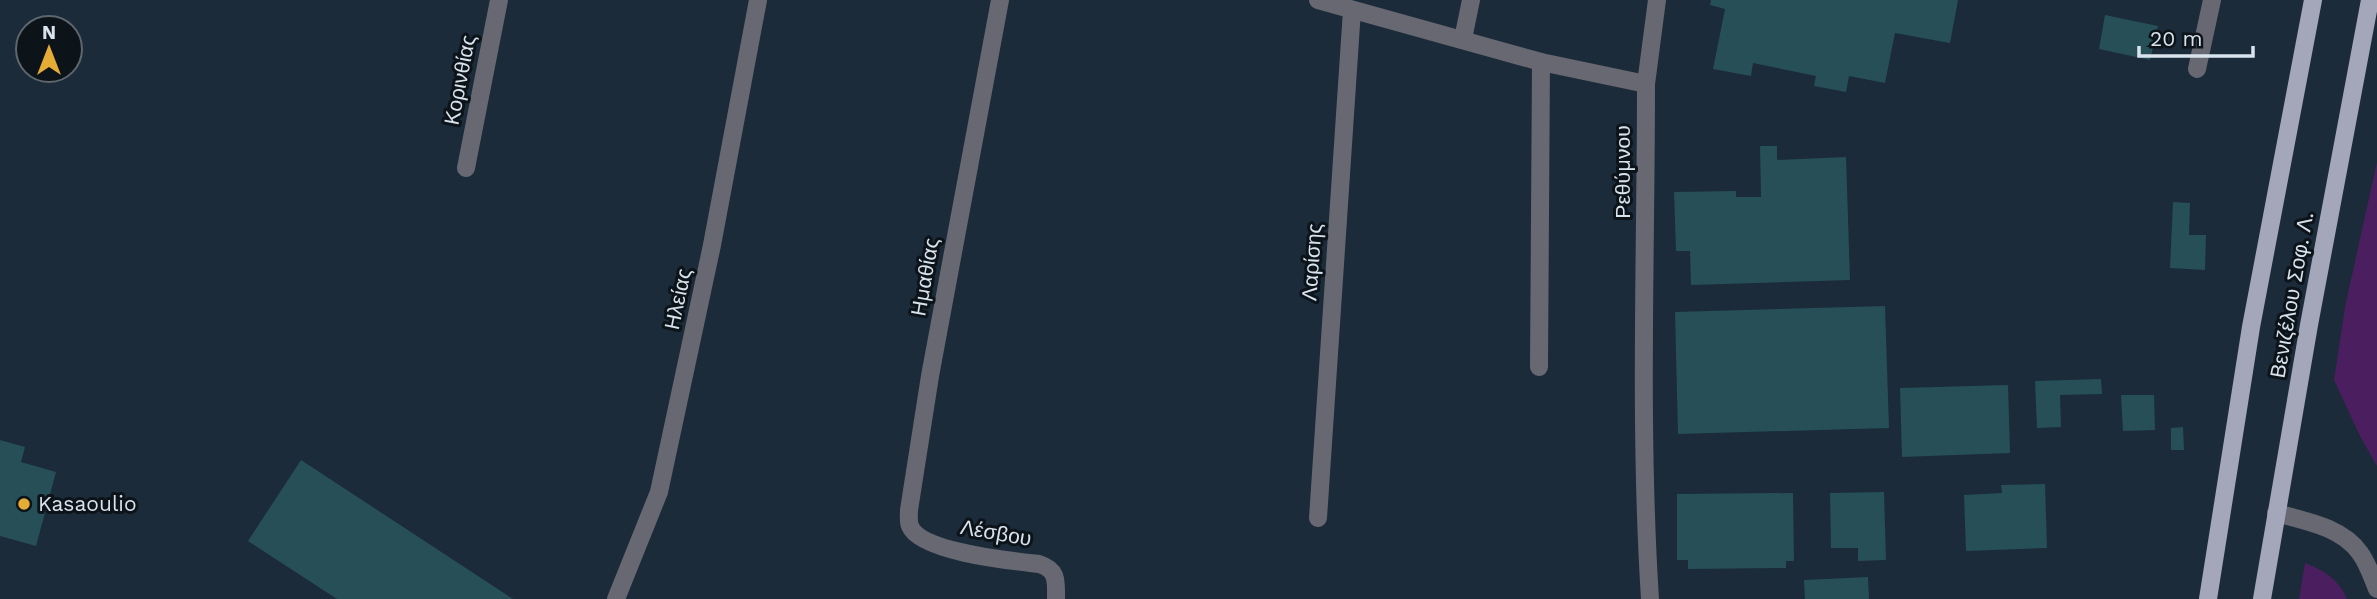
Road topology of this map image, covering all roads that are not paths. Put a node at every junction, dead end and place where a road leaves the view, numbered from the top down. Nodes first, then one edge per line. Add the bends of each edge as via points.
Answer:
1 (499, 0) edge
2 (758, 0) edge
3 (1000, 0) edge
4 (1318, 0) edge
5 (1471, 0) edge
6 (1657, 0) edge
7 (2212, 0) edge
8 (2313, 0) edge
9 (2370, 0) edge
10 (1352, 10) junction
11 (2377, 34) edge
12 (1463, 39) junction
13 (1541, 62) junction
14 (2197, 69) dead end
15 (1646, 84) junction
16 (2354, 89) junction
17 (466, 168) dead end
18 (1539, 367) dead end
19 (2276, 513) junction
20 (1318, 518) dead end
21 (941, 546) joint
22 (2377, 589) edge
23 (616, 599) edge
24 (1056, 599) edge
25 (1650, 599) edge
26 (2208, 599) edge
27 (2262, 599) edge

1 - 17 street, Κορινθίας
2 - 23 street, Ηλείας via 662,480
3 - 21 street, Ημαθίας via 909,514 915,533
4 - 10 street
5 - 12 street
6 - 15 street, Ρεθύμνου
7 - 14 street
8 - 26 main road, Βενιζέλου Σοφ. Λ. via 2251,327
9 - 16 main road, Βενιζέλου Σοφ. Λ.
10 - 12 street
10 - 20 street, Λαρίσης
11 - 16 main road
12 - 13 street
13 - 15 street
13 - 18 street
15 - 25 street, Ρεθύμνου via 1644,381
16 - 19 main road, Βενιζέλου Σοφ. Λ.
19 - 22 street via 2317,524 2349,541
19 - 27 main road, Βενιζέλου Σοφ. Λ.
21 - 24 street, Λέσβου via 1050,568 1056,577

